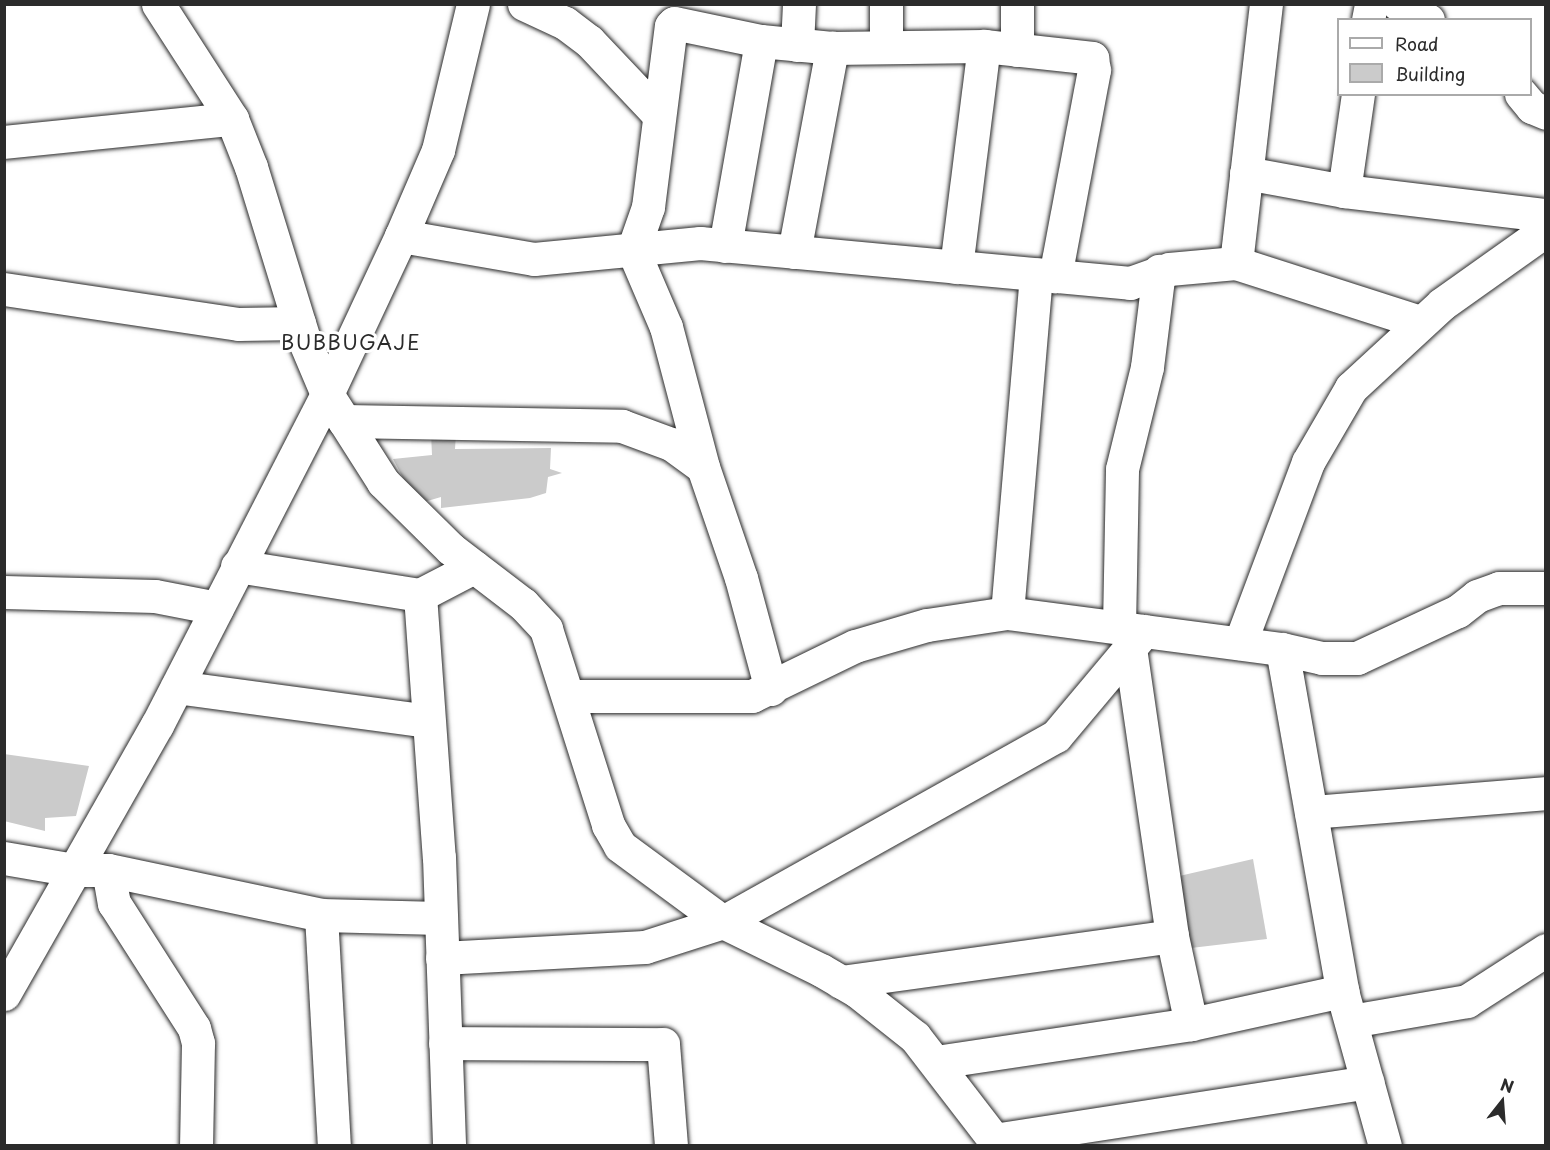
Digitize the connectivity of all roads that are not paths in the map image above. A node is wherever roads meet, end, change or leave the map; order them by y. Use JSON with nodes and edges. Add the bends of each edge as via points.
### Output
{"nodes":[{"id":1,"x":158,"y":4,"type":"edge"},
{"id":2,"x":473,"y":4,"type":"edge"},
{"id":3,"x":799,"y":4,"type":"edge"},
{"id":4,"x":886,"y":4,"type":"edge"},
{"id":5,"x":1017,"y":4,"type":"edge"},
{"id":6,"x":1266,"y":4,"type":"edge"},
{"id":7,"x":1398,"y":4,"type":"edge"},
{"id":8,"x":531,"y":6,"type":"edge"},
{"id":9,"x":1424,"y":18,"type":"edge"},
{"id":10,"x":761,"y":41,"type":"junction"},
{"id":11,"x":797,"y":45,"type":"junction"},
{"id":12,"x":984,"y":46,"type":"junction"},
{"id":13,"x":886,"y":47,"type":"junction"},
{"id":14,"x":832,"y":48,"type":"junction"},
{"id":15,"x":1017,"y":50,"type":"junction"},
{"id":16,"x":1358,"y":96,"type":"edge"},
{"id":17,"x":1523,"y":96,"type":"edge"},
{"id":18,"x":1545,"y":113,"type":"edge"},
{"id":19,"x":658,"y":115,"type":"junction"},
{"id":20,"x":232,"y":119,"type":"junction"},
{"id":21,"x":4,"y":142,"type":"edge"},
{"id":22,"x":1246,"y":173,"type":"junction"},
{"id":23,"x":1344,"y":191,"type":"junction"},
{"id":24,"x":1545,"y":215,"type":"edge"},
{"id":25,"x":1545,"y":230,"type":"edge"},
{"id":26,"x":401,"y":236,"type":"junction"},
{"id":27,"x":725,"y":246,"type":"junction"},
{"id":28,"x":633,"y":250,"type":"junction"},
{"id":29,"x":794,"y":252,"type":"junction"},
{"id":30,"x":1236,"y":262,"type":"junction"},
{"id":31,"x":956,"y":267,"type":"junction"},
{"id":32,"x":1159,"y":271,"type":"junction"},
{"id":33,"x":1045,"y":275,"type":"junction"},
{"id":34,"x":4,"y":289,"type":"edge"},
{"id":35,"x":1420,"y":322,"type":"junction"},
{"id":36,"x":299,"y":323,"type":"junction"},
{"id":37,"x":327,"y":394,"type":"junction"},
{"id":38,"x":344,"y":421,"type":"junction"},
{"id":39,"x":703,"y":467,"type":"junction"},
{"id":40,"x":237,"y":566,"type":"junction"},
{"id":41,"x":474,"y":567,"type":"junction"},
{"id":42,"x":1545,"y":588,"type":"edge"},
{"id":43,"x":4,"y":592,"type":"edge"},
{"id":44,"x":420,"y":595,"type":"junction"},
{"id":45,"x":217,"y":608,"type":"junction"},
{"id":46,"x":1007,"y":613,"type":"junction"},
{"id":47,"x":1131,"y":635,"type":"junction"},
{"id":48,"x":1240,"y":643,"type":"junction"},
{"id":49,"x":1282,"y":649,"type":"junction"},
{"id":50,"x":177,"y":687,"type":"junction"},
{"id":51,"x":771,"y":689,"type":"junction"},
{"id":52,"x":569,"y":696,"type":"junction"},
{"id":53,"x":428,"y":721,"type":"junction"},
{"id":54,"x":1545,"y":794,"type":"edge"},
{"id":55,"x":1311,"y":812,"type":"junction"},
{"id":56,"x":4,"y":858,"type":"edge"},
{"id":57,"x":74,"y":870,"type":"junction"},
{"id":58,"x":108,"y":870,"type":"junction"},
{"id":59,"x":321,"y":915,"type":"junction"},
{"id":60,"x":440,"y":918,"type":"junction"},
{"id":61,"x":723,"y":922,"type":"junction"},
{"id":62,"x":1172,"y":936,"type":"junction"},
{"id":63,"x":1543,"y":957,"type":"edge"},
{"id":64,"x":442,"y":958,"type":"junction"},
{"id":65,"x":841,"y":982,"type":"junction"},
{"id":66,"x":4,"y":993,"type":"edge"},
{"id":67,"x":1346,"y":1006,"type":"junction"},
{"id":68,"x":1191,"y":1023,"type":"junction"},
{"id":69,"x":445,"y":1043,"type":"junction"},
{"id":70,"x":937,"y":1062,"type":"junction"},
{"id":71,"x":1368,"y":1082,"type":"junction"},
{"id":72,"x":996,"y":1143,"type":"edge"},
{"id":73,"x":196,"y":1146,"type":"edge"},
{"id":74,"x":334,"y":1146,"type":"edge"},
{"id":75,"x":449,"y":1146,"type":"edge"},
{"id":76,"x":671,"y":1146,"type":"edge"},
{"id":77,"x":1385,"y":1146,"type":"edge"}],
"edges":[{"from":1,"to":20,"type":"street"},
{"from":2,"to":26,"type":"street","via":[[438,150]]},
{"from":3,"to":11,"type":"street"},
{"from":4,"to":13,"type":"street"},
{"from":5,"to":15,"type":"street"},
{"from":6,"to":22,"type":"street"},
{"from":7,"to":9,"type":"street"},
{"from":8,"to":19,"type":"street","via":[[590,41]]},
{"from":10,"to":11,"type":"street"},
{"from":10,"to":19,"type":"street","via":[[674,23],[669,32]]},
{"from":10,"to":27,"type":"street"},
{"from":11,"to":14,"type":"street"},
{"from":12,"to":13,"type":"street"},
{"from":12,"to":15,"type":"street"},
{"from":12,"to":31,"type":"street"},
{"from":13,"to":14,"type":"street"},
{"from":14,"to":29,"type":"street"},
{"from":15,"to":33,"type":"street","via":[[1092,58],[1094,62]]},
{"from":16,"to":23,"type":"street"},
{"from":17,"to":18,"type":"street","via":[[1532,107]]},
{"from":19,"to":28,"type":"street","via":[[648,207]]},
{"from":20,"to":21,"type":"street"},
{"from":20,"to":36,"type":"street","via":[[252,167]]},
{"from":22,"to":23,"type":"street"},
{"from":22,"to":30,"type":"street"},
{"from":23,"to":24,"type":"street"},
{"from":25,"to":35,"type":"street"},
{"from":26,"to":28,"type":"street","via":[[534,259]]},
{"from":26,"to":37,"type":"street"},
{"from":27,"to":28,"type":"street","via":[[700,243]]},
{"from":27,"to":29,"type":"street"},
{"from":28,"to":39,"type":"street","via":[[666,327]]},
{"from":29,"to":31,"type":"street"},
{"from":30,"to":32,"type":"street"},
{"from":30,"to":35,"type":"street"},
{"from":31,"to":33,"type":"street"},
{"from":32,"to":33,"type":"street","via":[[1130,283]]},
{"from":32,"to":47,"type":"street","via":[[1147,367],[1122,469]]},
{"from":33,"to":46,"type":"street"},
{"from":34,"to":36,"type":"street","via":[[238,324]]},
{"from":35,"to":48,"type":"street","via":[[1352,388],[1308,462]]},
{"from":36,"to":37,"type":"street"},
{"from":37,"to":38,"type":"street"},
{"from":37,"to":40,"type":"street"},
{"from":38,"to":39,"type":"street","via":[[622,426],[671,444]]},
{"from":38,"to":41,"type":"street","via":[[383,482]]},
{"from":39,"to":51,"type":"street","via":[[741,578]]},
{"from":40,"to":44,"type":"street"},
{"from":40,"to":45,"type":"street"},
{"from":41,"to":44,"type":"street"},
{"from":41,"to":52,"type":"street","via":[[546,629]]},
{"from":42,"to":49,"type":"street","via":[[1499,588],[1477,596],[1458,611],[1357,658],[1322,658]]},
{"from":43,"to":45,"type":"street","via":[[155,596]]},
{"from":44,"to":53,"type":"street"},
{"from":45,"to":50,"type":"street"},
{"from":46,"to":47,"type":"street"},
{"from":46,"to":51,"type":"street","via":[[927,626],[855,645]]},
{"from":47,"to":48,"type":"street"},
{"from":47,"to":61,"type":"street","via":[[1056,736]]},
{"from":47,"to":62,"type":"street"},
{"from":48,"to":49,"type":"street"},
{"from":49,"to":55,"type":"street"},
{"from":50,"to":53,"type":"street"},
{"from":50,"to":57,"type":"street"},
{"from":51,"to":52,"type":"street","via":[[752,696]]},
{"from":52,"to":61,"type":"street","via":[[608,825],[620,846]]},
{"from":53,"to":60,"type":"street"},
{"from":54,"to":55,"type":"street"},
{"from":55,"to":67,"type":"street"},
{"from":56,"to":57,"type":"street"},
{"from":57,"to":58,"type":"street"},
{"from":57,"to":66,"type":"street"},
{"from":58,"to":59,"type":"street"},
{"from":58,"to":73,"type":"street","via":[[114,903],[194,1028],[198,1042]]},
{"from":59,"to":60,"type":"street"},
{"from":59,"to":74,"type":"street"},
{"from":60,"to":64,"type":"street"},
{"from":61,"to":64,"type":"street","via":[[645,947]]},
{"from":61,"to":65,"type":"street"},
{"from":62,"to":65,"type":"street"},
{"from":62,"to":68,"type":"street"},
{"from":63,"to":67,"type":"street","via":[[1467,1000]]},
{"from":64,"to":69,"type":"street"},
{"from":65,"to":70,"type":"street","via":[[915,1037]]},
{"from":67,"to":68,"type":"street"},
{"from":67,"to":71,"type":"street"},
{"from":68,"to":70,"type":"street"},
{"from":69,"to":75,"type":"street"},
{"from":69,"to":76,"type":"street","via":[[663,1044]]},
{"from":70,"to":72,"type":"street"},
{"from":71,"to":72,"type":"street"},
{"from":71,"to":77,"type":"street"}]}
